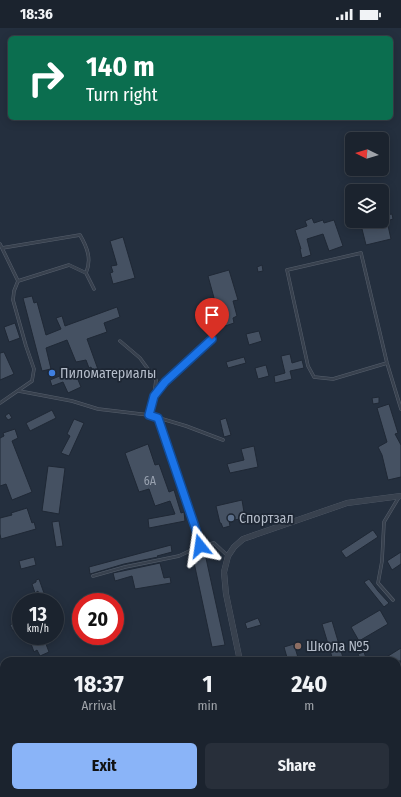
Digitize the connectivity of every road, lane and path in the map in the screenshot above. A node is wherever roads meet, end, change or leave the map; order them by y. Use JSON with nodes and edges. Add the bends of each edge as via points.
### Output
{"nodes":[{"id":1,"x":0,"y":244,"type":"edge"},
{"id":2,"x":2,"y":248,"type":"junction"},
{"id":3,"x":86,"y":273,"type":"junction"},
{"id":4,"x":18,"y":281,"type":"junction"},
{"id":5,"x":94,"y":289,"type":"dead end"},
{"id":6,"x":212,"y":339,"type":"dead end"},
{"id":7,"x":120,"y":341,"type":"dead end"},
{"id":8,"x":387,"y":363,"type":"junction"},
{"id":9,"x":19,"y":391,"type":"junction"},
{"id":10,"x":154,"y":396,"type":"junction"},
{"id":11,"x":0,"y":403,"type":"edge"},
{"id":12,"x":401,"y":409,"type":"edge"},
{"id":13,"x":149,"y":415,"type":"junction"},
{"id":14,"x":158,"y":418,"type":"junction"},
{"id":15,"x":223,"y":440,"type":"dead end"},
{"id":16,"x":400,"y":496,"type":"edge"},
{"id":17,"x":200,"y":546,"type":"junction"},
{"id":18,"x":228,"y":556,"type":"junction"},
{"id":19,"x":93,"y":576,"type":"dead end"},
{"id":20,"x":394,"y":600,"type":"dead end"},
{"id":21,"x":239,"y":657,"type":"edge"}],
"edges":[{"from":1,"to":2,"type":"lane"},
{"from":2,"to":3,"type":"lane","via":[[80,234],[87,246],[89,266]]},
{"from":2,"to":4,"type":"lane"},
{"from":3,"to":4,"type":"lane","via":[[69,265]]},
{"from":3,"to":5,"type":"lane"},
{"from":4,"to":9,"type":"lane","via":[[13,300],[34,369],[32,381]]},
{"from":6,"to":10,"type":"lane","via":[[165,382]]},
{"from":7,"to":10,"type":"lane","via":[[140,358],[156,380]]},
{"from":8,"to":8,"type":"lane","via":[[333,378],[314,377],[308,366],[287,270],[361,253]]},
{"from":8,"to":12,"type":"lane"},
{"from":9,"to":11,"type":"lane"},
{"from":9,"to":13,"type":"lane","via":[[72,401],[98,409]]},
{"from":10,"to":13,"type":"lane"},
{"from":13,"to":14,"type":"lane"},
{"from":14,"to":15,"type":"lane"},
{"from":14,"to":17,"type":"lane"},
{"from":16,"to":18,"type":"street","via":[[347,503],[243,539]]},
{"from":16,"to":20,"type":"lane","via":[[384,522],[378,583]]},
{"from":17,"to":18,"type":"lane","via":[[214,543]]},
{"from":17,"to":19,"type":"lane","via":[[179,556]]},
{"from":18,"to":21,"type":"street","via":[[224,572],[226,594]]}]}
